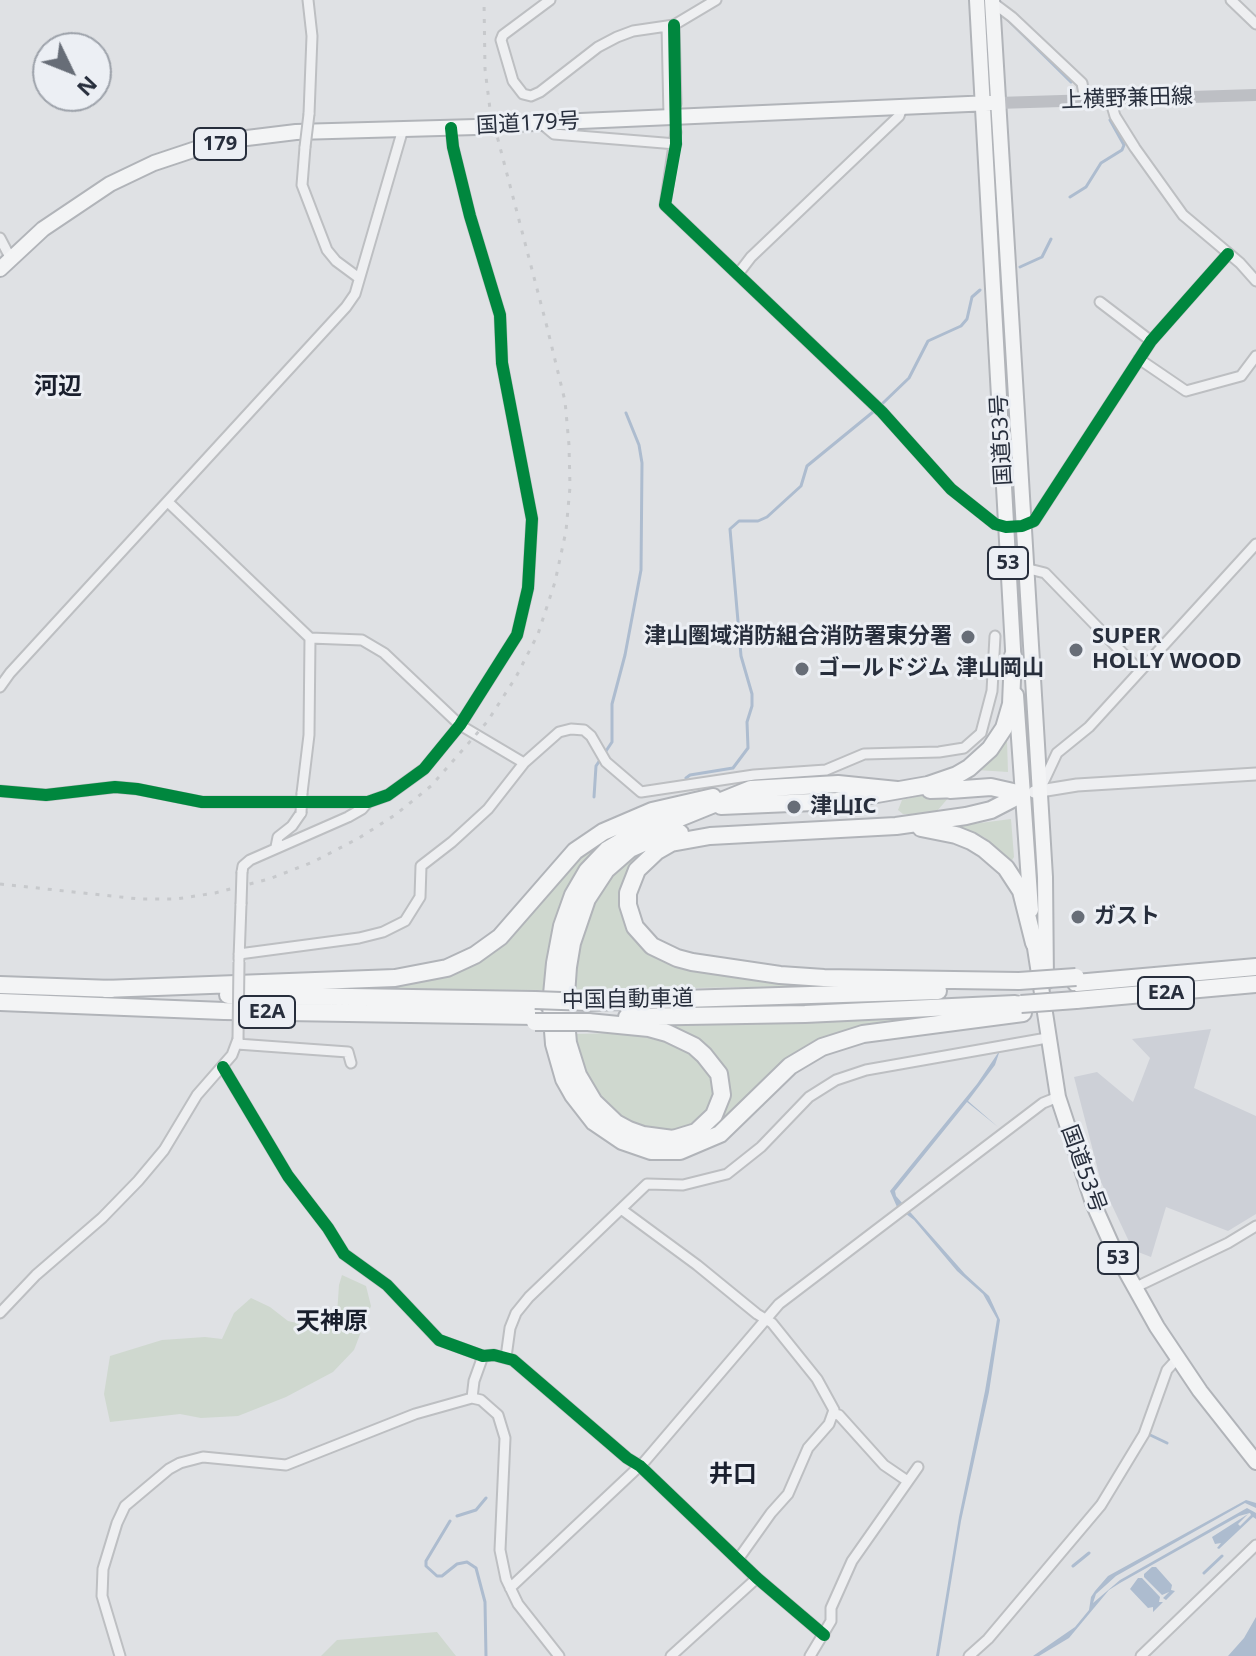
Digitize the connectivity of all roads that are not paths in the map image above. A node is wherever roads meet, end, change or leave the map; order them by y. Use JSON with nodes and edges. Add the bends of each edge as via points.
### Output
{"nodes":[{"id":1,"x":308,"y":0,"type":"edge"},
{"id":2,"x":550,"y":0,"type":"edge"},
{"id":3,"x":716,"y":0,"type":"edge"},
{"id":4,"x":1231,"y":0,"type":"edge"},
{"id":5,"x":992,"y":1,"type":"edge"},
{"id":6,"x":1256,"y":24,"type":"edge"},
{"id":7,"x":670,"y":25,"type":"junction"},
{"id":8,"x":1256,"y":95,"type":"edge"},
{"id":9,"x":1110,"y":99,"type":"junction"},
{"id":10,"x":1085,"y":100,"type":"junction"},
{"id":11,"x":990,"y":103,"type":"junction"},
{"id":12,"x":903,"y":105,"type":"junction"},
{"id":13,"x":673,"y":111,"type":"junction"},
{"id":14,"x":542,"y":124,"type":"junction"},
{"id":15,"x":451,"y":128,"type":"junction"},
{"id":16,"x":403,"y":129,"type":"junction"},
{"id":17,"x":676,"y":132,"type":"dead end"},
{"id":18,"x":676,"y":144,"type":"junction"},
{"id":19,"x":0,"y":238,"type":"edge"},
{"id":20,"x":1228,"y":254,"type":"junction"},
{"id":21,"x":5,"y":264,"type":"edge"},
{"id":22,"x":738,"y":274,"type":"junction"},
{"id":23,"x":359,"y":278,"type":"junction"},
{"id":24,"x":1256,"y":281,"type":"edge"},
{"id":25,"x":1100,"y":302,"type":"dead end"},
{"id":26,"x":1151,"y":341,"type":"junction"},
{"id":27,"x":1256,"y":356,"type":"edge"},
{"id":28,"x":1139,"y":359,"type":"junction"},
{"id":29,"x":168,"y":502,"type":"junction"},
{"id":30,"x":1014,"y":527,"type":"junction"},
{"id":31,"x":1256,"y":544,"type":"edge"},
{"id":32,"x":1025,"y":568,"type":"junction"},
{"id":33,"x":995,"y":636,"type":"dead end"},
{"id":34,"x":310,"y":638,"type":"junction"},
{"id":35,"x":1013,"y":656,"type":"junction"},
{"id":36,"x":1140,"y":671,"type":"junction"},
{"id":37,"x":0,"y":687,"type":"edge"},
{"id":38,"x":460,"y":725,"type":"junction"},
{"id":39,"x":524,"y":763,"type":"junction"},
{"id":40,"x":1256,"y":774,"type":"edge"},
{"id":41,"x":751,"y":789,"type":"junction"},
{"id":42,"x":961,"y":789,"type":"junction"},
{"id":43,"x":897,"y":790,"type":"junction"},
{"id":44,"x":0,"y":791,"type":"edge"},
{"id":45,"x":1030,"y":793,"type":"junction"},
{"id":46,"x":368,"y":802,"type":"junction"},
{"id":47,"x":713,"y":806,"type":"junction"},
{"id":48,"x":841,"y":813,"type":"junction"},
{"id":49,"x":942,"y":819,"type":"junction"},
{"id":50,"x":673,"y":820,"type":"junction"},
{"id":51,"x":753,"y":820,"type":"junction"},
{"id":52,"x":896,"y":826,"type":"junction"},
{"id":53,"x":710,"y":836,"type":"junction"},
{"id":54,"x":276,"y":847,"type":"junction"},
{"id":55,"x":1034,"y":943,"type":"junction"},
{"id":56,"x":239,"y":958,"type":"junction"},
{"id":57,"x":1256,"y":967,"type":"edge"},
{"id":58,"x":1206,"y":981,"type":"junction"},
{"id":59,"x":1256,"y":984,"type":"edge"},
{"id":60,"x":0,"y":985,"type":"edge"},
{"id":61,"x":104,"y":989,"type":"junction"},
{"id":62,"x":1021,"y":996,"type":"junction"},
{"id":63,"x":0,"y":1002,"type":"edge"},
{"id":64,"x":535,"y":1013,"type":"junction"},
{"id":65,"x":588,"y":1014,"type":"junction"},
{"id":66,"x":1046,"y":1030,"type":"junction"},
{"id":67,"x":238,"y":1042,"type":"junction"},
{"id":68,"x":351,"y":1063,"type":"dead end"},
{"id":69,"x":223,"y":1067,"type":"junction"},
{"id":70,"x":1058,"y":1097,"type":"junction"},
{"id":71,"x":621,"y":1209,"type":"junction"},
{"id":72,"x":1256,"y":1226,"type":"edge"},
{"id":73,"x":1134,"y":1288,"type":"junction"},
{"id":74,"x":0,"y":1313,"type":"edge"},
{"id":75,"x":765,"y":1319,"type":"junction"},
{"id":76,"x":483,"y":1356,"type":"junction"},
{"id":77,"x":506,"y":1357,"type":"junction"},
{"id":78,"x":1177,"y":1359,"type":"junction"},
{"id":79,"x":472,"y":1398,"type":"junction"},
{"id":80,"x":834,"y":1414,"type":"junction"},
{"id":81,"x":1256,"y":1462,"type":"edge"},
{"id":82,"x":640,"y":1466,"type":"junction"},
{"id":83,"x":918,"y":1467,"type":"dead end"},
{"id":84,"x":906,"y":1480,"type":"junction"},
{"id":85,"x":1256,"y":1545,"type":"edge"},
{"id":86,"x":739,"y":1558,"type":"junction"},
{"id":87,"x":757,"y":1578,"type":"junction"},
{"id":88,"x":510,"y":1588,"type":"junction"},
{"id":89,"x":824,"y":1635,"type":"junction"},
{"id":90,"x":814,"y":1655,"type":"edge"},
{"id":91,"x":120,"y":1656,"type":"edge"},
{"id":92,"x":559,"y":1656,"type":"edge"},
{"id":93,"x":671,"y":1656,"type":"edge"},
{"id":94,"x":969,"y":1656,"type":"edge"},
{"id":95,"x":1141,"y":1656,"type":"edge"}],
"edges":[{"from":1,"to":23,"type":"street","bridge":true,"via":[[312,36],[302,185],[327,250]]},
{"from":2,"to":7,"type":"street","via":[[501,40],[513,81],[531,96],[617,37]]},
{"from":3,"to":7,"type":"street"},
{"from":4,"to":6,"type":"street"},
{"from":5,"to":10,"type":"street","via":[[1082,83]]},
{"from":5,"to":11,"type":"highway","name":"国道53号","number":"53"},
{"from":7,"to":13,"type":"street"},
{"from":8,"to":9,"type":"main road","name":"上横野兼田線"},
{"from":9,"to":10,"type":"main road","name":"上横野兼田線"},
{"from":9,"to":20,"type":"street","via":[[1135,148],[1183,215]]},
{"from":10,"to":11,"type":"main road","name":"上横野兼田線"},
{"from":11,"to":12,"type":"highway","name":"国道179号","number":"179"},
{"from":11,"to":30,"type":"highway","name":"国道53号","number":"53","via":[[994,278]]},
{"from":12,"to":13,"type":"highway","name":"国道179号","number":"179"},
{"from":12,"to":22,"type":"street","via":[[899,116]]},
{"from":13,"to":14,"type":"highway","name":"国道179号","number":"179"},
{"from":14,"to":15,"type":"highway","name":"国道179号","number":"179","bridge":true},
{"from":14,"to":18,"type":"street","via":[[554,134]]},
{"from":15,"to":16,"type":"highway","name":"国道179号","number":"179"},
{"from":15,"to":38,"type":"street","via":[[500,315],[502,363],[532,519],[528,588],[517,635]]},
{"from":16,"to":21,"type":"highway","name":"国道179号","number":"179","via":[[247,138],[154,163],[70,209]]},
{"from":16,"to":23,"type":"street"},
{"from":17,"to":18,"type":"street"},
{"from":18,"to":22,"type":"street","via":[[665,205]]},
{"from":19,"to":21,"type":"street"},
{"from":20,"to":24,"type":"street"},
{"from":20,"to":26,"type":"street"},
{"from":22,"to":30,"type":"street","via":[[882,412],[951,489],[995,524]]},
{"from":23,"to":29,"type":"street","via":[[346,307]]},
{"from":25,"to":26,"type":"street"},
{"from":26,"to":28,"type":"street"},
{"from":27,"to":28,"type":"street","via":[[1241,376],[1186,391]]},
{"from":28,"to":30,"type":"street","via":[[1034,521]]},
{"from":29,"to":34,"type":"street"},
{"from":29,"to":37,"type":"street"},
{"from":30,"to":32,"type":"highway","name":"国道53号","number":"53"},
{"from":30,"to":35,"type":"highway","name":"国道53号","number":"53"},
{"from":31,"to":36,"type":"street"},
{"from":32,"to":36,"type":"street","via":[[1045,573]]},
{"from":32,"to":45,"type":"highway","name":"国道53号","number":"53"},
{"from":33,"to":39,"type":"street","via":[[989,705],[981,733],[964,748],[864,754],[826,770],[641,792],[606,762],[584,730],[559,732]]},
{"from":34,"to":38,"type":"street","via":[[362,640],[384,653]]},
{"from":34,"to":54,"type":"street","bridge":true,"via":[[301,813],[278,837]]},
{"from":35,"to":43,"type":"highway","via":[[1008,718],[990,749],[957,775]]},
{"from":35,"to":45,"type":"highway","name":"国道53号","number":"53"},
{"from":36,"to":45,"type":"street","via":[[1057,753]]},
{"from":38,"to":39,"type":"street"},
{"from":38,"to":46,"type":"street","via":[[424,769],[388,795]]},
{"from":39,"to":56,"type":"street","via":[[488,809],[421,866],[420,897],[405,921],[359,938]]},
{"from":40,"to":45,"type":"street","via":[[1077,785]]},
{"from":41,"to":43,"type":"highway","via":[[838,784]]},
{"from":41,"to":47,"type":"highway"},
{"from":41,"to":50,"type":"highway"},
{"from":42,"to":43,"type":"highway"},
{"from":42,"to":45,"type":"highway"},
{"from":42,"to":48,"type":"highway","via":[[890,797]]},
{"from":43,"to":47,"type":"highway","via":[[751,798]]},
{"from":43,"to":48,"type":"highway"},
{"from":44,"to":46,"type":"street","via":[[46,795],[115,787],[215,803]]},
{"from":45,"to":49,"type":"highway","via":[[991,810]]},
{"from":45,"to":55,"type":"highway","name":"国道53号","number":"53"},
{"from":45,"to":66,"type":"highway","name":"国道53号","number":"53","via":[[1047,942]]},
{"from":46,"to":54,"type":"street","via":[[348,817]]},
{"from":47,"to":50,"type":"highway"},
{"from":47,"to":51,"type":"highway"},
{"from":48,"to":49,"type":"highway"},
{"from":48,"to":51,"type":"highway"},
{"from":48,"to":52,"type":"highway"},
{"from":49,"to":52,"type":"highway"},
{"from":50,"to":51,"type":"highway"},
{"from":50,"to":53,"type":"highway"},
{"from":50,"to":61,"type":"highway","via":[[637,816],[588,841],[500,937],[447,968],[395,978]]},
{"from":50,"to":62,"type":"highway","via":[[631,834],[597,859],[573,895],[556,953],[551,1005],[559,1064],[583,1109],[622,1141],[666,1152],[707,1142],[731,1126],[790,1066],[814,1051]]},
{"from":50,"to":65,"type":"highway","via":[[606,870],[587,899],[568,967],[568,1043],[594,1102],[629,1130],[673,1139],[696,1132],[714,1115],[722,1095],[719,1074],[694,1046],[667,1033]]},
{"from":51,"to":53,"type":"highway"},
{"from":52,"to":53,"type":"highway"},
{"from":52,"to":55,"type":"highway","via":[[956,835],[995,857],[1021,891]]},
{"from":53,"to":62,"type":"highway","via":[[657,851],[632,882],[629,916],[642,937],[663,953],[780,975]]},
{"from":54,"to":56,"type":"street","bridge":true,"via":[[243,866]]},
{"from":55,"to":66,"type":"highway","name":"国道53号","number":"53"},
{"from":56,"to":67,"type":"street","bridge":true},
{"from":57,"to":58,"type":"highway","name":"中国自動車道","number":"E2A"},
{"from":58,"to":59,"type":"highway","name":"中国自動車道","number":"E2A"},
{"from":58,"to":62,"type":"highway","name":"中国自動車道","number":"E2A","via":[[1076,980]]},
{"from":58,"to":62,"type":"highway","name":"中国自動車道","number":"E2A","bridge":true,"via":[[1076,1003]]},
{"from":60,"to":61,"type":"highway","name":"中国自動車道","number":"E2A"},
{"from":61,"to":64,"type":"highway","name":"中国自動車道","number":"E2A"},
{"from":62,"to":65,"type":"highway","name":"中国自動車道","number":"E2A","via":[[805,1014]]},
{"from":63,"to":64,"type":"highway","name":"中国自動車道","number":"E2A","via":[[363,1014]]},
{"from":64,"to":65,"type":"highway","name":"中国自動車道","number":"E2A","bridge":true},
{"from":66,"to":70,"type":"highway","name":"国道53号","number":"53"},
{"from":66,"to":71,"type":"street","via":[[836,1080],[809,1097],[727,1174],[683,1185],[647,1184]]},
{"from":67,"to":68,"type":"street","via":[[348,1052]]},
{"from":67,"to":69,"type":"street"},
{"from":69,"to":74,"type":"street","via":[[197,1095],[169,1143],[138,1181]]},
{"from":69,"to":76,"type":"street","via":[[288,1176],[344,1254],[387,1285],[439,1340]]},
{"from":70,"to":73,"type":"highway","name":"国道53号","number":"53","via":[[1093,1203]]},
{"from":70,"to":75,"type":"street","via":[[914,1199]]},
{"from":71,"to":75,"type":"street"},
{"from":71,"to":77,"type":"street","via":[[516,1313]]},
{"from":72,"to":73,"type":"street"},
{"from":73,"to":78,"type":"highway","name":"国道53号","number":"53"},
{"from":75,"to":80,"type":"street","via":[[817,1379]]},
{"from":75,"to":82,"type":"street"},
{"from":76,"to":77,"type":"street"},
{"from":76,"to":79,"type":"street"},
{"from":77,"to":82,"type":"street"},
{"from":78,"to":81,"type":"highway","name":"国道53号","number":"53"},
{"from":78,"to":94,"type":"street","via":[[1167,1370],[1144,1434],[1101,1505]]},
{"from":79,"to":88,"type":"street","via":[[490,1406],[503,1426],[500,1550]]},
{"from":79,"to":91,"type":"street","via":[[415,1414],[286,1465],[203,1457],[169,1469],[125,1506],[103,1569],[102,1596]]},
{"from":80,"to":84,"type":"street"},
{"from":80,"to":86,"type":"street","via":[[808,1448],[788,1494]]},
{"from":82,"to":86,"type":"street"},
{"from":82,"to":88,"type":"street"},
{"from":83,"to":84,"type":"street"},
{"from":84,"to":89,"type":"street","via":[[852,1561]]},
{"from":85,"to":95,"type":"street"},
{"from":86,"to":87,"type":"street"},
{"from":87,"to":89,"type":"street"},
{"from":87,"to":93,"type":"street"},
{"from":88,"to":92,"type":"street"},
{"from":89,"to":90,"type":"street"}]}
